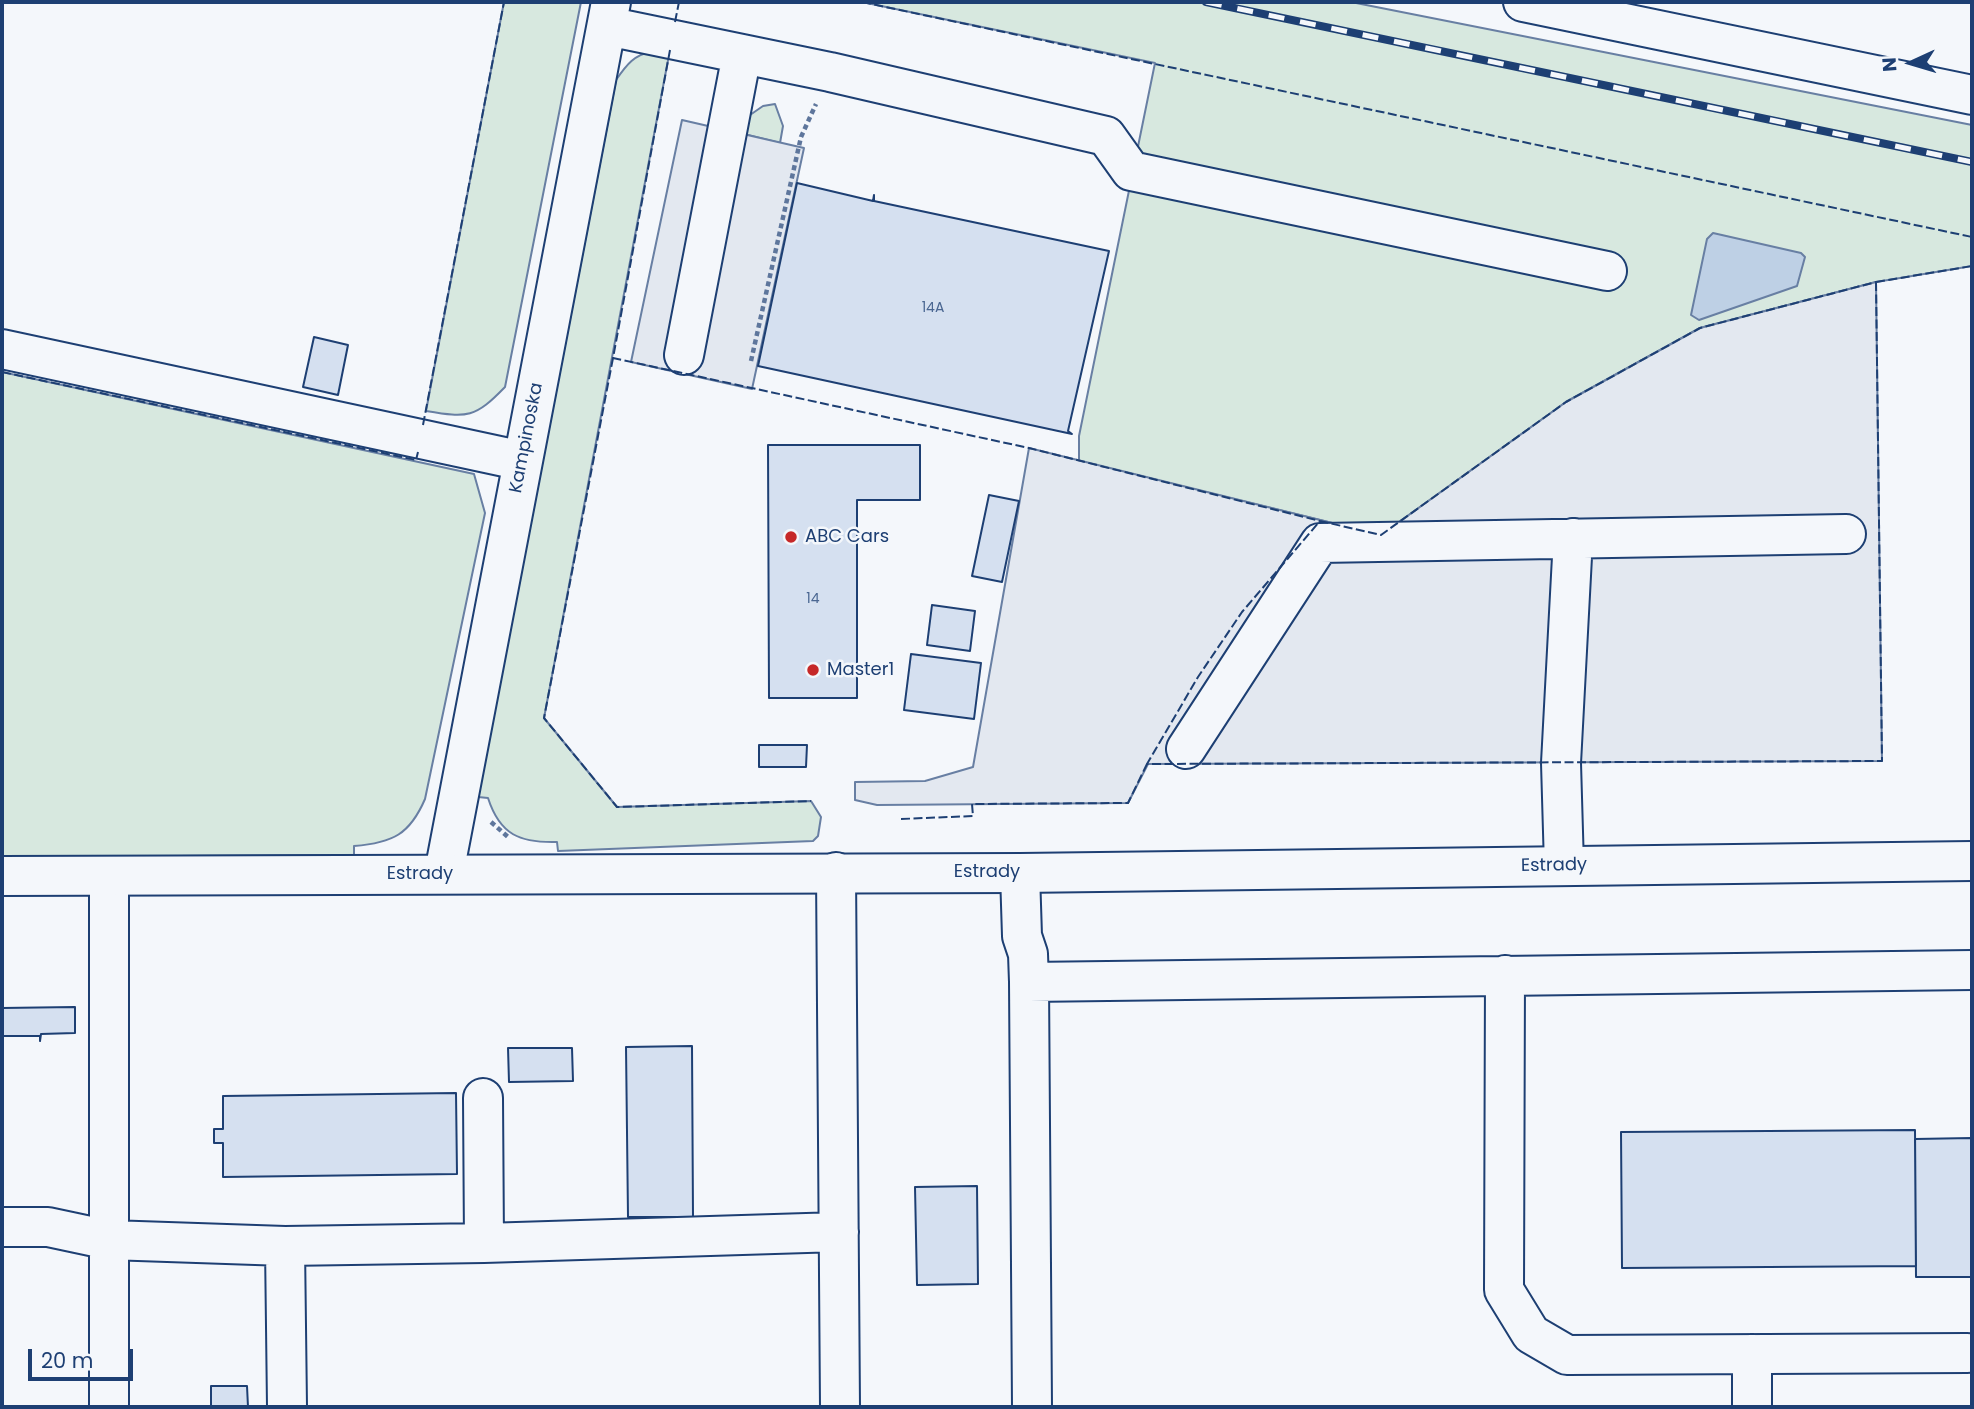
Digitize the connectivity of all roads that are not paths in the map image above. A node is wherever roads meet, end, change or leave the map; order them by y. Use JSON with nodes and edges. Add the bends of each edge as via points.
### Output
{"nodes":[{"id":1,"x":1522,"y":2,"type":"edge"},
{"id":2,"x":609,"y":14,"type":"edge"},
{"id":3,"x":742,"y":54,"type":"junction"},
{"id":4,"x":1972,"y":95,"type":"edge"},
{"id":5,"x":1607,"y":271,"type":"dead end"},
{"id":6,"x":2,"y":349,"type":"edge"},
{"id":7,"x":684,"y":355,"type":"dead end"},
{"id":8,"x":523,"y":461,"type":"junction"},
{"id":9,"x":1846,"y":534,"type":"dead end"},
{"id":10,"x":1573,"y":538,"type":"junction"},
{"id":11,"x":1186,"y":749,"type":"dead end"},
{"id":12,"x":1972,"y":861,"type":"edge"},
{"id":13,"x":1564,"y":866,"type":"junction"},
{"id":14,"x":836,"y":872,"type":"junction"},
{"id":15,"x":444,"y":873,"type":"junction"},
{"id":16,"x":1020,"y":873,"type":"junction"},
{"id":17,"x":2,"y":876,"type":"edge"},
{"id":18,"x":109,"y":876,"type":"junction"},
{"id":19,"x":1972,"y":970,"type":"edge"},
{"id":20,"x":1505,"y":975,"type":"junction"},
{"id":21,"x":1029,"y":982,"type":"junction"},
{"id":22,"x":482,"y":1098,"type":"dead end"},
{"id":23,"x":2,"y":1227,"type":"edge"},
{"id":24,"x":839,"y":1232,"type":"junction"},
{"id":25,"x":109,"y":1240,"type":"junction"},
{"id":26,"x":484,"y":1243,"type":"junction"},
{"id":27,"x":285,"y":1246,"type":"junction"},
{"id":28,"x":1967,"y":1353,"type":"dead end"},
{"id":29,"x":1752,"y":1354,"type":"junction"},
{"id":30,"x":109,"y":1407,"type":"edge"},
{"id":31,"x":287,"y":1407,"type":"edge"},
{"id":32,"x":840,"y":1407,"type":"edge"},
{"id":33,"x":1032,"y":1407,"type":"edge"},
{"id":34,"x":1752,"y":1407,"type":"edge"}],
"edges":[{"from":1,"to":4,"type":"main road"},
{"from":2,"to":3,"type":"main road"},
{"from":2,"to":8,"type":"main road","name":"Kampinoska"},
{"from":3,"to":5,"type":"main road","via":[[1106,136],[1131,171]]},
{"from":3,"to":7,"type":"main road"},
{"from":6,"to":8,"type":"main road"},
{"from":8,"to":15,"type":"main road","name":"Kampinoska"},
{"from":9,"to":10,"type":"main road"},
{"from":10,"to":11,"type":"main road","via":[[1320,543]]},
{"from":10,"to":13,"type":"main road","via":[[1561,763]]},
{"from":12,"to":13,"type":"main road","name":"Estrady"},
{"from":13,"to":16,"type":"main road","name":"Estrady"},
{"from":14,"to":15,"type":"main road","name":"Estrady"},
{"from":14,"to":16,"type":"main road","name":"Estrady"},
{"from":14,"to":24,"type":"main road"},
{"from":15,"to":18,"type":"main road","name":"Estrady"},
{"from":16,"to":21,"type":"main road"},
{"from":17,"to":18,"type":"main road","name":"Estrady"},
{"from":18,"to":25,"type":"main road"},
{"from":19,"to":20,"type":"main road"},
{"from":20,"to":21,"type":"main road"},
{"from":20,"to":29,"type":"main road","via":[[1504,1290],[1531,1334],[1567,1355]]},
{"from":21,"to":33,"type":"main road"},
{"from":22,"to":26,"type":"main road"},
{"from":23,"to":25,"type":"main road","via":[[48,1227]]},
{"from":24,"to":26,"type":"main road"},
{"from":24,"to":32,"type":"main road"},
{"from":25,"to":27,"type":"main road"},
{"from":25,"to":30,"type":"main road"},
{"from":26,"to":27,"type":"main road"},
{"from":27,"to":31,"type":"main road"},
{"from":28,"to":29,"type":"main road"},
{"from":29,"to":34,"type":"main road"}]}
